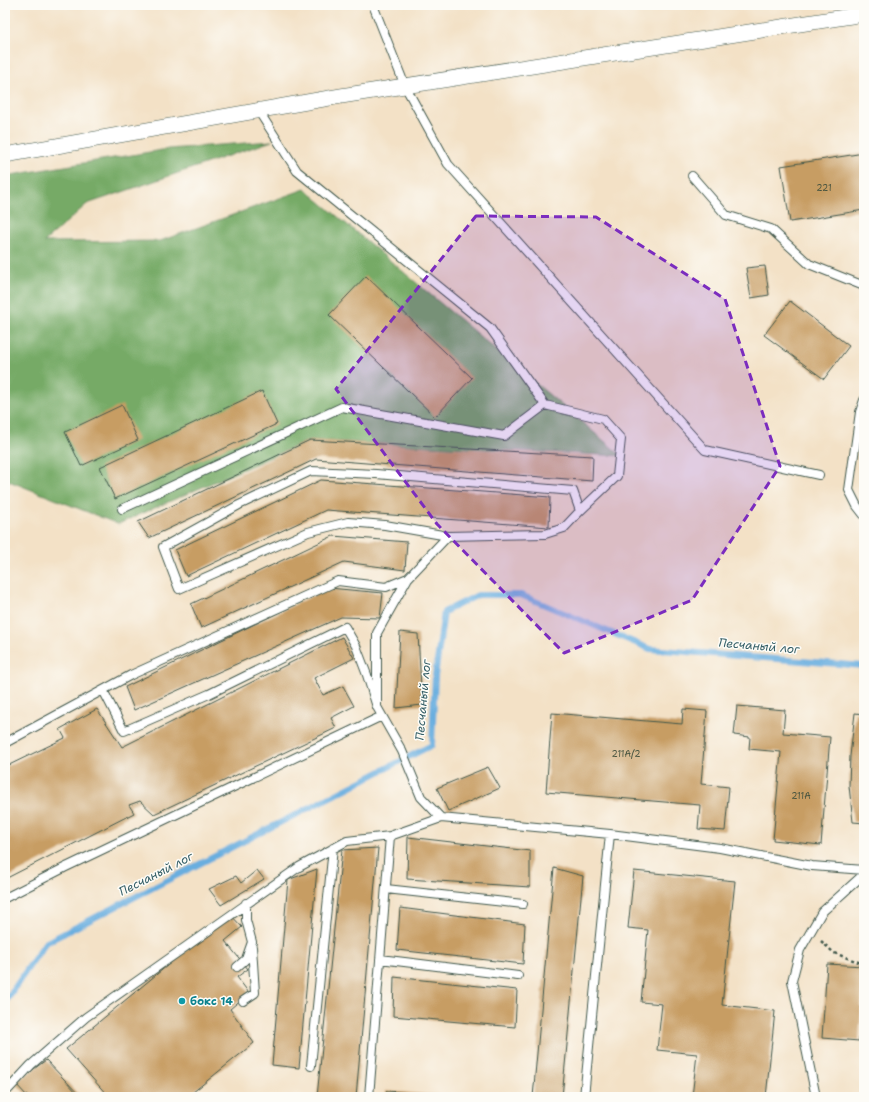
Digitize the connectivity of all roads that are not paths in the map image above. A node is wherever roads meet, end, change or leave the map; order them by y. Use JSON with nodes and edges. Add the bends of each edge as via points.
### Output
{"nodes":[{"id":1,"x":373,"y":5,"type":"edge"},
{"id":2,"x":864,"y":14,"type":"edge"},
{"id":3,"x":405,"y":86,"type":"junction"},
{"id":4,"x":258,"y":110,"type":"junction"},
{"id":5,"x":5,"y":155,"type":"edge"},
{"id":6,"x":692,"y":176,"type":"dead end"},
{"id":7,"x":864,"y":286,"type":"edge"},
{"id":8,"x":864,"y":400,"type":"edge"},
{"id":9,"x":545,"y":406,"type":"junction"},
{"id":10,"x":819,"y":474,"type":"dead end"},
{"id":11,"x":122,"y":509,"type":"dead end"},
{"id":12,"x":580,"y":511,"type":"junction"},
{"id":13,"x":864,"y":515,"type":"edge"},
{"id":14,"x":448,"y":536,"type":"junction"},
{"id":15,"x":408,"y":578,"type":"junction"},
{"id":16,"x":103,"y":690,"type":"junction"},
{"id":17,"x":377,"y":707,"type":"junction"},
{"id":18,"x":382,"y":716,"type":"junction"},
{"id":19,"x":5,"y":743,"type":"edge"},
{"id":20,"x":441,"y":818,"type":"junction"},
{"id":21,"x":610,"y":834,"type":"junction"},
{"id":22,"x":390,"y":836,"type":"junction"},
{"id":23,"x":334,"y":848,"type":"junction"},
{"id":24,"x":864,"y":870,"type":"edge"},
{"id":25,"x":864,"y":874,"type":"edge"},
{"id":26,"x":386,"y":889,"type":"junction"},
{"id":27,"x":5,"y":898,"type":"edge"},
{"id":28,"x":246,"y":903,"type":"junction"},
{"id":29,"x":523,"y":904,"type":"dead end"},
{"id":30,"x":252,"y":942,"type":"junction"},
{"id":31,"x":380,"y":959,"type":"junction"},
{"id":32,"x":237,"y":967,"type":"dead end"},
{"id":33,"x":518,"y":976,"type":"dead end"},
{"id":34,"x":243,"y":1001,"type":"dead end"},
{"id":35,"x":311,"y":1066,"type":"dead end"},
{"id":36,"x":5,"y":1093,"type":"edge"},
{"id":37,"x":369,"y":1097,"type":"edge"},
{"id":38,"x":584,"y":1097,"type":"edge"},
{"id":39,"x":816,"y":1097,"type":"edge"}],
"edges":[{"from":1,"to":3,"type":"lane"},
{"from":2,"to":3,"type":"street"},
{"from":3,"to":4,"type":"street"},
{"from":3,"to":10,"type":"lane","via":[[448,164],[705,450]]},
{"from":4,"to":5,"type":"street"},
{"from":4,"to":9,"type":"lane","via":[[297,171],[490,328]]},
{"from":6,"to":7,"type":"lane","via":[[726,215],[771,229],[809,264]]},
{"from":8,"to":13,"type":"lane","via":[[849,490]]},
{"from":9,"to":11,"type":"lane","via":[[504,436],[342,408]]},
{"from":9,"to":12,"type":"lane","via":[[603,419],[621,439],[617,476]]},
{"from":12,"to":14,"type":"lane","via":[[564,528],[546,534]]},
{"from":12,"to":14,"type":"lane","via":[[573,491],[311,471],[239,505],[163,547],[179,589],[308,532],[348,522]]},
{"from":14,"to":15,"type":"lane"},
{"from":15,"to":16,"type":"lane","via":[[386,587],[338,581]]},
{"from":15,"to":17,"type":"lane","via":[[378,633]]},
{"from":16,"to":17,"type":"lane","via":[[124,731],[209,694],[345,627],[356,646]]},
{"from":16,"to":19,"type":"lane"},
{"from":17,"to":18,"type":"lane"},
{"from":18,"to":20,"type":"lane","via":[[402,751],[421,797]]},
{"from":18,"to":27,"type":"lane"},
{"from":20,"to":21,"type":"lane"},
{"from":20,"to":22,"type":"lane"},
{"from":21,"to":24,"type":"lane","via":[[720,848],[812,866]]},
{"from":21,"to":38,"type":"lane"},
{"from":22,"to":23,"type":"lane","via":[[347,841]]},
{"from":22,"to":26,"type":"lane"},
{"from":23,"to":28,"type":"lane","via":[[299,866]]},
{"from":23,"to":35,"type":"lane"},
{"from":25,"to":39,"type":"lane","via":[[822,912],[800,950],[792,981]]},
{"from":26,"to":29,"type":"lane"},
{"from":26,"to":31,"type":"lane"},
{"from":28,"to":30,"type":"lane","via":[[246,920]]},
{"from":28,"to":36,"type":"lane","via":[[86,1017]]},
{"from":30,"to":32,"type":"lane","via":[[246,959]]},
{"from":30,"to":34,"type":"lane","via":[[255,993]]},
{"from":31,"to":33,"type":"lane"},
{"from":31,"to":37,"type":"lane"}]}
